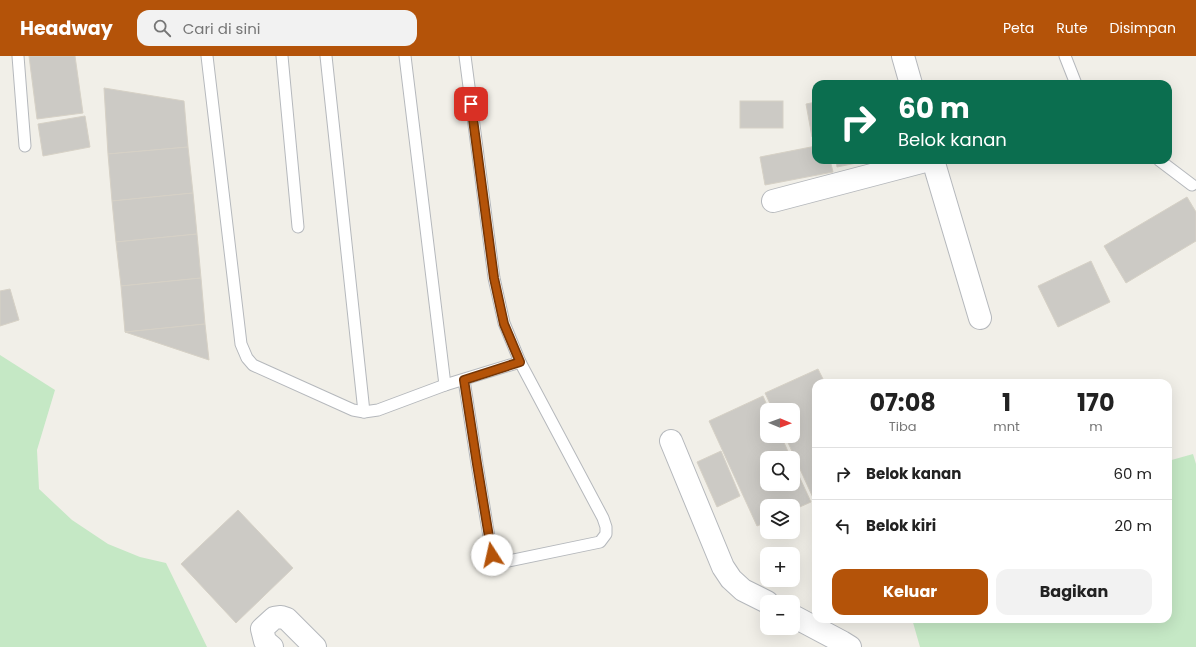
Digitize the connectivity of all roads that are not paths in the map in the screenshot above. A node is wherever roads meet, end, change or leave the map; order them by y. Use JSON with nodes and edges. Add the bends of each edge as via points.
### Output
{"nodes":[{"id":1,"x":18,"y":56,"type":"edge"},
{"id":2,"x":207,"y":56,"type":"edge"},
{"id":3,"x":282,"y":56,"type":"edge"},
{"id":4,"x":326,"y":56,"type":"edge"},
{"id":5,"x":405,"y":56,"type":"edge"},
{"id":6,"x":465,"y":56,"type":"edge"},
{"id":7,"x":903,"y":56,"type":"edge"},
{"id":8,"x":1065,"y":56,"type":"edge"},
{"id":9,"x":910,"y":80,"type":"edge"},
{"id":10,"x":1074,"y":80,"type":"edge"},
{"id":11,"x":25,"y":146,"type":"dead end"},
{"id":12,"x":914,"y":164,"type":"edge"},
{"id":13,"x":935,"y":164,"type":"edge"},
{"id":14,"x":1164,"y":164,"type":"edge"},
{"id":15,"x":1192,"y":185,"type":"dead end"},
{"id":16,"x":773,"y":201,"type":"dead end"},
{"id":17,"x":298,"y":227,"type":"dead end"},
{"id":18,"x":980,"y":318,"type":"dead end"},
{"id":19,"x":520,"y":362,"type":"junction"},
{"id":20,"x":464,"y":380,"type":"junction"},
{"id":21,"x":445,"y":386,"type":"junction"},
{"id":22,"x":364,"y":412,"type":"junction"},
{"id":23,"x":671,"y":441,"type":"dead end"},
{"id":24,"x":760,"y":598,"type":"edge"},
{"id":25,"x":800,"y":620,"type":"edge"},
{"id":26,"x":272,"y":647,"type":"edge"},
{"id":27,"x":315,"y":647,"type":"edge"},
{"id":28,"x":850,"y":647,"type":"edge"}],
"edges":[{"from":1,"to":11,"type":"lane"},
{"from":2,"to":22,"type":"lane","via":[[241,344],[247,358],[253,365],[353,410]]},
{"from":3,"to":17,"type":"lane"},
{"from":4,"to":22,"type":"lane"},
{"from":5,"to":21,"type":"lane"},
{"from":6,"to":19,"type":"lane","via":[[494,278],[504,324]]},
{"from":7,"to":9,"type":"street"},
{"from":8,"to":10,"type":"lane"},
{"from":12,"to":16,"type":"street"},
{"from":13,"to":18,"type":"street"},
{"from":14,"to":15,"type":"lane"},
{"from":19,"to":20,"type":"lane"},
{"from":19,"to":20,"type":"lane","via":[[604,518],[606,534],[600,542],[504,562],[492,555]]},
{"from":20,"to":21,"type":"lane"},
{"from":21,"to":22,"type":"lane","via":[[378,410]]},
{"from":23,"to":24,"type":"street","via":[[723,567],[731,580]]},
{"from":25,"to":28,"type":"street"},
{"from":26,"to":27,"type":"street","via":[[265,641],[262,629],[274,618],[281,617],[287,619]]}]}
